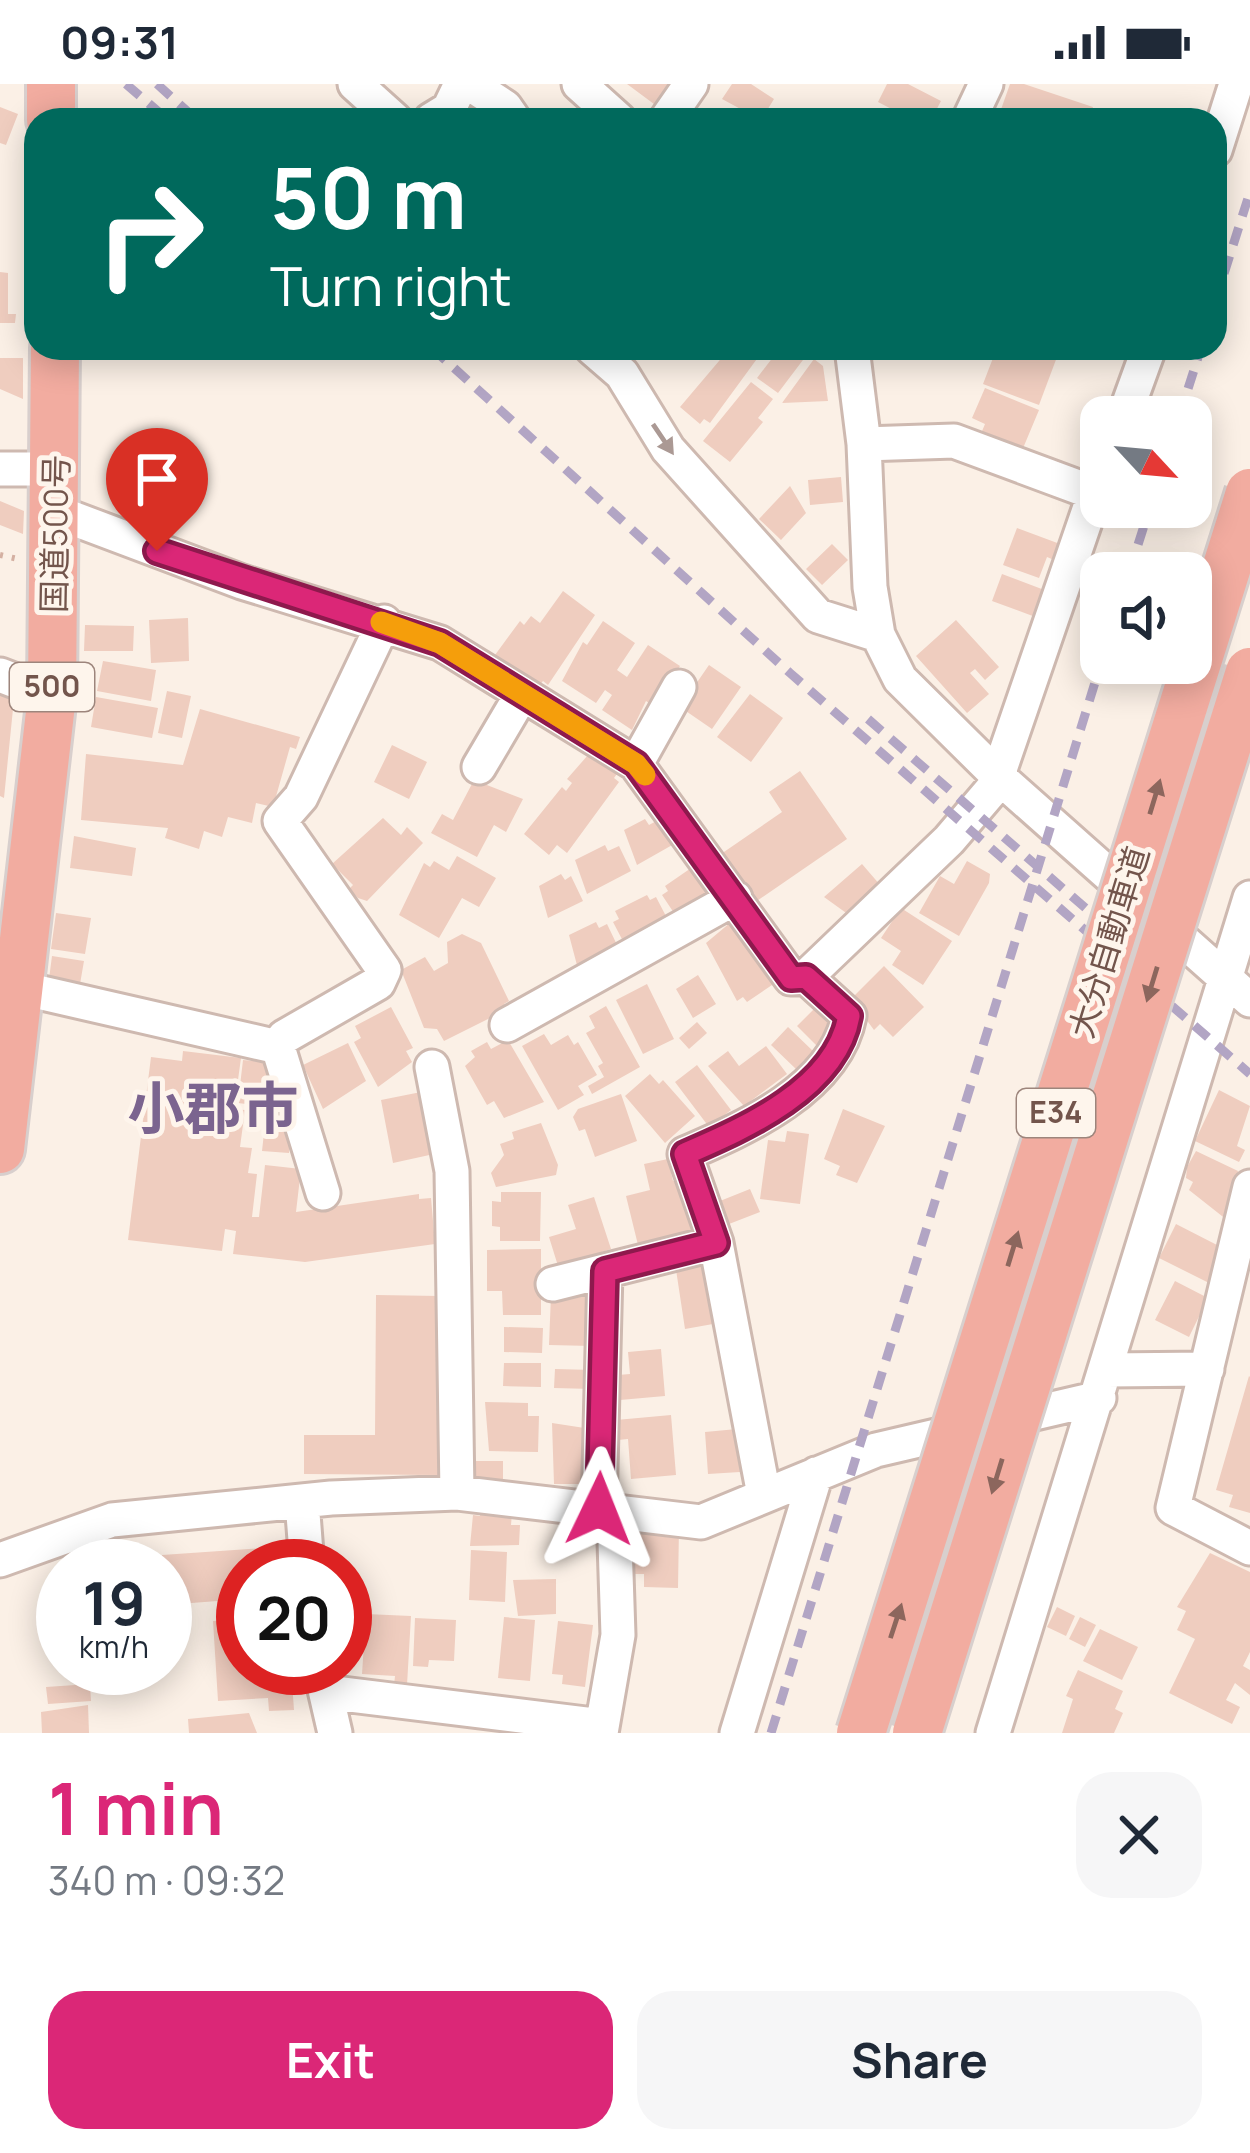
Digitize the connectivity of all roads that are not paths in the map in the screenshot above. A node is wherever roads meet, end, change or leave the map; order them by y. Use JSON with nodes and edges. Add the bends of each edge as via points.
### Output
{"nodes":[{"id":1,"x":356,"y":84,"type":"edge"},
{"id":2,"x":470,"y":84,"type":"edge"},
{"id":3,"x":579,"y":84,"type":"edge"},
{"id":4,"x":381,"y":108,"type":"edge"},
{"id":5,"x":507,"y":108,"type":"edge"},
{"id":6,"x":606,"y":108,"type":"edge"},
{"id":7,"x":55,"y":360,"type":"edge"},
{"id":8,"x":606,"y":360,"type":"edge"},
{"id":9,"x":854,"y":360,"type":"edge"},
{"id":10,"x":1145,"y":360,"type":"edge"},
{"id":11,"x":1132,"y":396,"type":"edge"},
{"id":12,"x":864,"y":443,"type":"junction"},
{"id":13,"x":0,"y":469,"type":"edge"},
{"id":14,"x":1080,"y":479,"type":"edge"},
{"id":15,"x":56,"y":491,"type":"junction"},
{"id":16,"x":1250,"y":494,"type":"edge"},
{"id":17,"x":1082,"y":528,"type":"edge"},
{"id":18,"x":384,"y":622,"type":"junction"},
{"id":19,"x":878,"y":635,"type":"junction"},
{"id":20,"x":1250,"y":672,"type":"edge"},
{"id":21,"x":0,"y":675,"type":"edge"},
{"id":22,"x":679,"y":687,"type":"dead end"},
{"id":23,"x":522,"y":694,"type":"junction"},
{"id":24,"x":52,"y":695,"type":"junction"},
{"id":25,"x":636,"y":764,"type":"junction"},
{"id":26,"x":479,"y":767,"type":"dead end"},
{"id":27,"x":999,"y":777,"type":"junction"},
{"id":28,"x":735,"y":898,"type":"junction"},
{"id":29,"x":1250,"y":898,"type":"edge"},
{"id":30,"x":806,"y":977,"type":"junction"},
{"id":31,"x":1238,"y":989,"type":"edge"},
{"id":32,"x":7,"y":1015,"type":"edge"},
{"id":33,"x":507,"y":1025,"type":"dead end"},
{"id":34,"x":278,"y":1048,"type":"junction"},
{"id":35,"x":432,"y":1067,"type":"dead end"},
{"id":36,"x":0,"y":1149,"type":"edge"},
{"id":37,"x":1250,"y":1187,"type":"edge"},
{"id":38,"x":322,"y":1193,"type":"dead end"},
{"id":39,"x":716,"y":1243,"type":"junction"},
{"id":40,"x":605,"y":1271,"type":"junction"},
{"id":41,"x":553,"y":1284,"type":"dead end"},
{"id":42,"x":1207,"y":1369,"type":"junction"},
{"id":43,"x":1103,"y":1384,"type":"junction"},
{"id":44,"x":816,"y":1474,"type":"junction"},
{"id":45,"x":457,"y":1492,"type":"junction"},
{"id":46,"x":764,"y":1495,"type":"junction"},
{"id":47,"x":302,"y":1501,"type":"junction"},
{"id":48,"x":606,"y":1510,"type":"junction"},
{"id":49,"x":305,"y":1539,"type":"edge"},
{"id":50,"x":1250,"y":1548,"type":"edge"},
{"id":51,"x":0,"y":1560,"type":"edge"},
{"id":52,"x":372,"y":1689,"type":"edge"},
{"id":53,"x":326,"y":1695,"type":"edge"},
{"id":54,"x":601,"y":1730,"type":"edge"},
{"id":55,"x":335,"y":1733,"type":"edge"},
{"id":56,"x":737,"y":1733,"type":"edge"},
{"id":57,"x":861,"y":1733,"type":"edge"},
{"id":58,"x":916,"y":1733,"type":"edge"},
{"id":59,"x":993,"y":1733,"type":"edge"}],
"edges":[{"from":1,"to":4,"type":"street"},
{"from":2,"to":5,"type":"street"},
{"from":3,"to":6,"type":"street"},
{"from":7,"to":15,"type":"highway","name":"国道500号","number":"500"},
{"from":8,"to":19,"type":"street","one_way":true,"via":[[668,449],[818,616]]},
{"from":9,"to":12,"type":"street"},
{"from":10,"to":11,"type":"street"},
{"from":12,"to":14,"type":"street","via":[[954,441]]},
{"from":12,"to":19,"type":"street"},
{"from":13,"to":15,"type":"street"},
{"from":15,"to":18,"type":"street","via":[[242,582]]},
{"from":15,"to":24,"type":"highway","name":"国道500号","number":"500"},
{"from":57,"to":16,"type":"highway","name":"大分自動車道","number":"E34","one_way":true,"bridge":true},
{"from":17,"to":27,"type":"street"},
{"from":18,"to":23,"type":"street","via":[[440,643]]},
{"from":18,"to":34,"type":"street","via":[[302,797],[280,821],[384,970],[378,982]]},
{"from":19,"to":27,"type":"street","via":[[900,679]]},
{"from":20,"to":58,"type":"highway","name":"大分自動車道","number":"E34","one_way":true,"bridge":true},
{"from":21,"to":24,"type":"street"},
{"from":22,"to":25,"type":"street"},
{"from":23,"to":25,"type":"street"},
{"from":23,"to":26,"type":"street"},
{"from":24,"to":32,"type":"highway","name":"国道500号","number":"500"},
{"from":25,"to":28,"type":"street"},
{"from":27,"to":30,"type":"street","via":[[949,840]]},
{"from":27,"to":31,"type":"street"},
{"from":28,"to":30,"type":"street","via":[[791,978]]},
{"from":28,"to":33,"type":"street"},
{"from":29,"to":31,"type":"street"},
{"from":30,"to":39,"type":"street","via":[[849,1016],[825,1065],[756,1123],[685,1154]]},
{"from":31,"to":43,"type":"street"},
{"from":32,"to":34,"type":"street"},
{"from":32,"to":36,"type":"highway","name":"国道500号","number":"500"},
{"from":34,"to":38,"type":"street"},
{"from":35,"to":45,"type":"street","via":[[452,1171]]},
{"from":37,"to":42,"type":"street"},
{"from":39,"to":40,"type":"street"},
{"from":39,"to":46,"type":"street"},
{"from":40,"to":41,"type":"street"},
{"from":40,"to":48,"type":"street"},
{"from":42,"to":43,"type":"street"},
{"from":42,"to":50,"type":"street","via":[[1173,1508]]},
{"from":43,"to":44,"type":"street"},
{"from":43,"to":59,"type":"street"},
{"from":44,"to":46,"type":"street"},
{"from":44,"to":56,"type":"street"},
{"from":45,"to":47,"type":"street"},
{"from":45,"to":48,"type":"street"},
{"from":46,"to":48,"type":"street","via":[[701,1522]]},
{"from":47,"to":49,"type":"street"},
{"from":47,"to":51,"type":"street","via":[[112,1520]]},
{"from":48,"to":54,"type":"street","via":[[619,1635]]},
{"from":52,"to":54,"type":"street"},
{"from":53,"to":55,"type":"street"}]}
